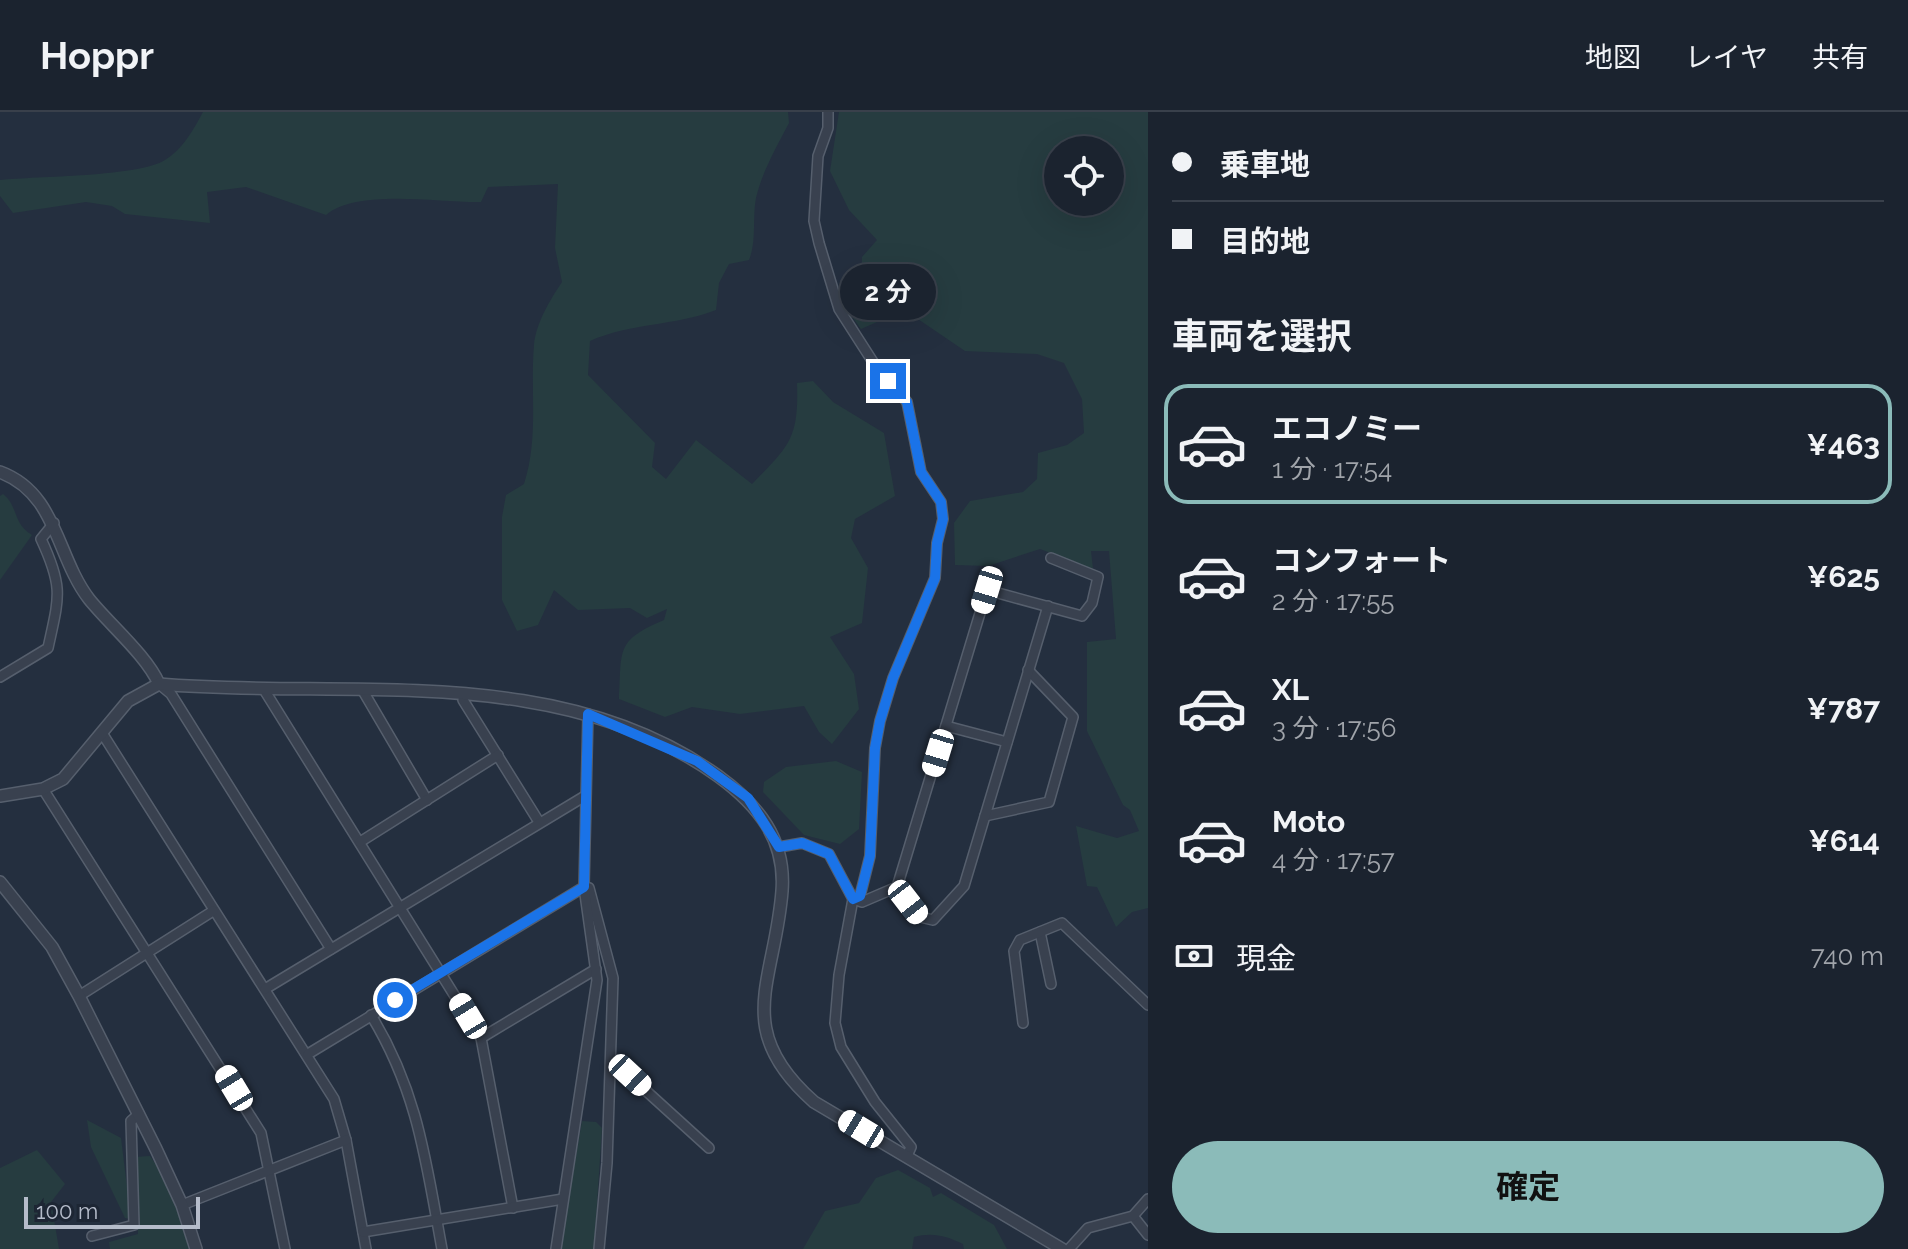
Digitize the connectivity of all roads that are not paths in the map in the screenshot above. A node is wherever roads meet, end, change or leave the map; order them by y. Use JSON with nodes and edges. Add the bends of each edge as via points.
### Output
{"nodes":[{"id":1,"x":828,"y":112,"type":"edge"},
{"id":2,"x":0,"y":472,"type":"edge"},
{"id":3,"x":54,"y":523,"type":"junction"},
{"id":4,"x":1051,"y":558,"type":"dead end"},
{"id":5,"x":1048,"y":606,"type":"junction"},
{"id":6,"x":1028,"y":670,"type":"junction"},
{"id":7,"x":0,"y":677,"type":"edge"},
{"id":8,"x":159,"y":684,"type":"junction"},
{"id":9,"x":263,"y":688,"type":"junction"},
{"id":10,"x":363,"y":691,"type":"junction"},
{"id":11,"x":464,"y":694,"type":"junction"},
{"id":12,"x":588,"y":714,"type":"junction"},
{"id":13,"x":946,"y":726,"type":"junction"},
{"id":14,"x":102,"y":733,"type":"junction"},
{"id":15,"x":1007,"y":742,"type":"junction"},
{"id":16,"x":498,"y":755,"type":"junction"},
{"id":17,"x":43,"y":789,"type":"junction"},
{"id":18,"x":0,"y":796,"type":"edge"},
{"id":19,"x":585,"y":796,"type":"junction"},
{"id":20,"x":427,"y":800,"type":"junction"},
{"id":21,"x":985,"y":816,"type":"junction"},
{"id":22,"x":539,"y":822,"type":"junction"},
{"id":23,"x":360,"y":842,"type":"junction"},
{"id":24,"x":779,"y":847,"type":"junction"},
{"id":25,"x":0,"y":882,"type":"edge"},
{"id":26,"x":584,"y":887,"type":"junction"},
{"id":27,"x":897,"y":887,"type":"junction"},
{"id":28,"x":853,"y":899,"type":"junction"},
{"id":29,"x":401,"y":908,"type":"junction"},
{"id":30,"x":213,"y":911,"type":"junction"},
{"id":31,"x":1040,"y":932,"type":"junction"},
{"id":32,"x":331,"y":949,"type":"junction"},
{"id":33,"x":148,"y":950,"type":"junction"},
{"id":34,"x":596,"y":969,"type":"junction"},
{"id":35,"x":441,"y":972,"type":"junction"},
{"id":36,"x":1051,"y":984,"type":"dead end"},
{"id":37,"x":265,"y":989,"type":"junction"},
{"id":38,"x":79,"y":996,"type":"junction"},
{"id":39,"x":1148,"y":1005,"type":"edge"},
{"id":40,"x":371,"y":1015,"type":"junction"},
{"id":41,"x":1023,"y":1023,"type":"dead end"},
{"id":42,"x":481,"y":1038,"type":"junction"},
{"id":43,"x":308,"y":1054,"type":"junction"},
{"id":44,"x":611,"y":1067,"type":"junction"},
{"id":45,"x":139,"y":1114,"type":"junction"},
{"id":46,"x":346,"y":1140,"type":"junction"},
{"id":47,"x":709,"y":1148,"type":"dead end"},
{"id":48,"x":907,"y":1156,"type":"junction"},
{"id":49,"x":270,"y":1169,"type":"junction"},
{"id":50,"x":563,"y":1199,"type":"junction"},
{"id":51,"x":1148,"y":1199,"type":"edge"},
{"id":52,"x":182,"y":1205,"type":"junction"},
{"id":53,"x":513,"y":1208,"type":"junction"},
{"id":54,"x":1133,"y":1216,"type":"junction"},
{"id":55,"x":437,"y":1221,"type":"junction"},
{"id":56,"x":363,"y":1232,"type":"junction"},
{"id":57,"x":1148,"y":1235,"type":"edge"},
{"id":58,"x":92,"y":1236,"type":"dead end"},
{"id":59,"x":196,"y":1249,"type":"edge"},
{"id":60,"x":285,"y":1249,"type":"edge"},
{"id":61,"x":366,"y":1249,"type":"edge"},
{"id":62,"x":442,"y":1249,"type":"edge"},
{"id":63,"x":556,"y":1249,"type":"edge"},
{"id":64,"x":599,"y":1249,"type":"edge"},
{"id":65,"x":1062,"y":1249,"type":"edge"},
{"id":66,"x":1069,"y":1249,"type":"edge"}],
"edges":[{"from":1,"to":28,"type":"street","via":[[818,156],[814,221],[819,243],[839,309],[907,402],[921,472],[941,502],[943,519],[935,578],[880,721],[870,856],[860,896]]},
{"from":2,"to":3,"type":"street","via":[[28,489]]},
{"from":3,"to":7,"type":"street","via":[[41,539],[58,576],[48,648]]},
{"from":3,"to":8,"type":"street","via":[[75,578]]},
{"from":4,"to":5,"type":"street","via":[[1098,577],[1092,603],[1082,616]]},
{"from":5,"to":6,"type":"street"},
{"from":5,"to":13,"type":"street","via":[[987,590]]},
{"from":6,"to":15,"type":"street"},
{"from":6,"to":21,"type":"street","via":[[1073,717],[1049,802]]},
{"from":8,"to":9,"type":"street"},
{"from":8,"to":14,"type":"street","via":[[128,701]]},
{"from":8,"to":32,"type":"street","via":[[171,694]]},
{"from":9,"to":10,"type":"street"},
{"from":9,"to":23,"type":"street"},
{"from":10,"to":11,"type":"street"},
{"from":10,"to":20,"type":"street"},
{"from":11,"to":12,"type":"street"},
{"from":11,"to":16,"type":"street"},
{"from":12,"to":19,"type":"street"},
{"from":12,"to":24,"type":"street","via":[[697,761],[748,798]]},
{"from":13,"to":15,"type":"street"},
{"from":13,"to":27,"type":"street"},
{"from":14,"to":17,"type":"street","via":[[63,779]]},
{"from":14,"to":30,"type":"street"},
{"from":15,"to":21,"type":"street"},
{"from":16,"to":20,"type":"street"},
{"from":16,"to":22,"type":"street"},
{"from":17,"to":18,"type":"street"},
{"from":17,"to":33,"type":"street"},
{"from":19,"to":22,"type":"street"},
{"from":19,"to":26,"type":"street"},
{"from":20,"to":23,"type":"street"},
{"from":21,"to":27,"type":"street","via":[[964,886],[933,920],[920,917]]},
{"from":22,"to":29,"type":"street"},
{"from":23,"to":29,"type":"street"},
{"from":24,"to":28,"type":"street","via":[[802,843],[829,854]]},
{"from":24,"to":48,"type":"street","via":[[780,913],[764,992],[767,1041],[780,1065],[814,1102]]},
{"from":25,"to":38,"type":"street","via":[[52,947]]},
{"from":26,"to":34,"type":"street"},
{"from":26,"to":35,"type":"street"},
{"from":26,"to":44,"type":"street","via":[[589,888],[613,978]]},
{"from":27,"to":28,"type":"street","via":[[862,902]]},
{"from":28,"to":48,"type":"street","via":[[835,1023],[841,1047],[911,1147]]},
{"from":29,"to":32,"type":"street"},
{"from":29,"to":35,"type":"street"},
{"from":30,"to":33,"type":"street"},
{"from":30,"to":37,"type":"street"},
{"from":31,"to":36,"type":"street"},
{"from":31,"to":39,"type":"street","via":[[1062,923]]},
{"from":31,"to":41,"type":"street","via":[[1020,940],[1014,951]]},
{"from":32,"to":37,"type":"street"},
{"from":33,"to":38,"type":"street"},
{"from":33,"to":49,"type":"street","via":[[261,1133]]},
{"from":34,"to":42,"type":"street"},
{"from":34,"to":50,"type":"street"},
{"from":35,"to":40,"type":"street"},
{"from":35,"to":42,"type":"street"},
{"from":37,"to":43,"type":"street"},
{"from":38,"to":45,"type":"street"},
{"from":40,"to":43,"type":"street"},
{"from":40,"to":55,"type":"street","via":[[416,1111]]},
{"from":42,"to":53,"type":"street"},
{"from":43,"to":46,"type":"street","via":[[334,1099]]},
{"from":44,"to":47,"type":"street","via":[[622,1069]]},
{"from":44,"to":64,"type":"street"},
{"from":45,"to":52,"type":"street"},
{"from":45,"to":58,"type":"street","via":[[131,1121],[134,1225]]},
{"from":46,"to":49,"type":"street"},
{"from":46,"to":56,"type":"street"},
{"from":48,"to":65,"type":"street"},
{"from":49,"to":52,"type":"street"},
{"from":49,"to":60,"type":"street"},
{"from":50,"to":53,"type":"street"},
{"from":50,"to":63,"type":"street"},
{"from":51,"to":54,"type":"street"},
{"from":52,"to":59,"type":"street"},
{"from":53,"to":55,"type":"street"},
{"from":54,"to":57,"type":"street"},
{"from":54,"to":66,"type":"street","via":[[1088,1228]]},
{"from":55,"to":56,"type":"street"},
{"from":55,"to":62,"type":"street"},
{"from":56,"to":61,"type":"street"}]}
